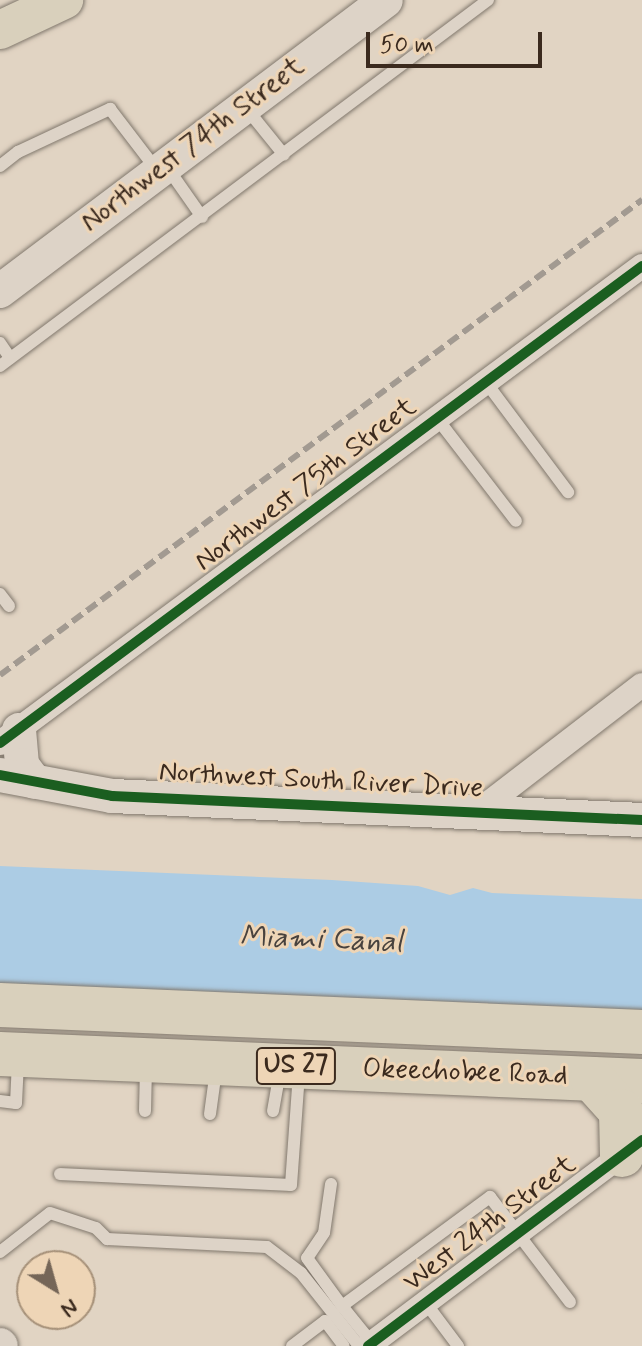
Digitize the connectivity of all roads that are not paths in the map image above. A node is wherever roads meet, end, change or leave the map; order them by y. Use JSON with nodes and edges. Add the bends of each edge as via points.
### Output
{"nodes":[{"id":1,"x":64,"y":0,"type":"edge"},
{"id":2,"x":386,"y":0,"type":"edge"},
{"id":3,"x":488,"y":0,"type":"edge"},
{"id":4,"x":0,"y":30,"type":"edge"},
{"id":5,"x":245,"y":106,"type":"junction"},
{"id":6,"x":284,"y":155,"type":"junction"},
{"id":7,"x":0,"y":166,"type":"edge"},
{"id":8,"x":162,"y":168,"type":"junction"},
{"id":9,"x":202,"y":217,"type":"junction"},
{"id":10,"x":642,"y":266,"type":"edge"},
{"id":11,"x":0,"y":291,"type":"edge"},
{"id":12,"x":0,"y":343,"type":"edge"},
{"id":13,"x":5,"y":362,"type":"edge"},
{"id":14,"x":485,"y":381,"type":"junction"},
{"id":15,"x":436,"y":417,"type":"junction"},
{"id":16,"x":568,"y":492,"type":"dead end"},
{"id":17,"x":516,"y":521,"type":"dead end"},
{"id":18,"x":0,"y":594,"type":"edge"},
{"id":19,"x":9,"y":606,"type":"dead end"},
{"id":20,"x":642,"y":685,"type":"edge"},
{"id":21,"x":10,"y":737,"type":"edge"},
{"id":22,"x":0,"y":775,"type":"edge"},
{"id":23,"x":35,"y":782,"type":"junction"},
{"id":24,"x":477,"y":812,"type":"junction"},
{"id":25,"x":642,"y":820,"type":"edge"},
{"id":26,"x":0,"y":1005,"type":"edge"},
{"id":27,"x":642,"y":1032,"type":"edge"},
{"id":28,"x":9,"y":1054,"type":"edge"},
{"id":29,"x":146,"y":1060,"type":"junction"},
{"id":30,"x":217,"y":1063,"type":"junction"},
{"id":31,"x":290,"y":1066,"type":"junction"},
{"id":32,"x":592,"y":1079,"type":"junction"},
{"id":33,"x":642,"y":1081,"type":"edge"},
{"id":34,"x":0,"y":1101,"type":"edge"},
{"id":35,"x":145,"y":1111,"type":"dead end"},
{"id":36,"x":273,"y":1111,"type":"dead end"},
{"id":37,"x":210,"y":1114,"type":"dead end"},
{"id":38,"x":631,"y":1152,"type":"edge"},
{"id":39,"x":60,"y":1174,"type":"dead end"},
{"id":40,"x":331,"y":1184,"type":"dead end"},
{"id":41,"x":517,"y":1232,"type":"junction"},
{"id":42,"x":0,"y":1252,"type":"edge"},
{"id":43,"x":425,"y":1302,"type":"junction"},
{"id":44,"x":570,"y":1302,"type":"dead end"},
{"id":45,"x":342,"y":1306,"type":"junction"},
{"id":46,"x":366,"y":1345,"type":"edge"},
{"id":47,"x":292,"y":1346,"type":"edge"},
{"id":48,"x":344,"y":1346,"type":"edge"},
{"id":49,"x":458,"y":1346,"type":"edge"}],
"edges":[{"from":1,"to":4,"type":"main road"},
{"from":2,"to":5,"type":"street","name":"Northwest 74th Street"},
{"from":3,"to":6,"type":"lane"},
{"from":5,"to":6,"type":"lane"},
{"from":5,"to":8,"type":"street","name":"Northwest 74th Street"},
{"from":6,"to":9,"type":"lane"},
{"from":7,"to":8,"type":"lane","via":[[18,152],[110,109]]},
{"from":8,"to":9,"type":"lane"},
{"from":8,"to":11,"type":"street","name":"Northwest 74th Street"},
{"from":9,"to":13,"type":"lane"},
{"from":10,"to":14,"type":"street","name":"Northwest 75th Street"},
{"from":12,"to":13,"type":"lane"},
{"from":14,"to":15,"type":"street","name":"Northwest 75th Street"},
{"from":14,"to":16,"type":"lane"},
{"from":15,"to":17,"type":"lane"},
{"from":15,"to":21,"type":"street","name":"Northwest 75th Street"},
{"from":18,"to":19,"type":"lane"},
{"from":20,"to":24,"type":"street"},
{"from":21,"to":23,"type":"street"},
{"from":22,"to":23,"type":"street","name":"Northwest South River Drive"},
{"from":23,"to":24,"type":"street","name":"Northwest South River Drive","via":[[112,796]]},
{"from":24,"to":25,"type":"street","name":"Northwest South River Drive"},
{"from":26,"to":27,"type":"highway","name":"Okeechobee Road","number":"US 27"},
{"from":28,"to":29,"type":"highway","name":"Okeechobee Road","number":"US 27"},
{"from":28,"to":34,"type":"lane","via":[[16,1103]]},
{"from":29,"to":30,"type":"highway","name":"Okeechobee Road","number":"US 27"},
{"from":29,"to":35,"type":"lane"},
{"from":30,"to":31,"type":"highway","name":"Okeechobee Road","number":"US 27"},
{"from":30,"to":37,"type":"lane"},
{"from":31,"to":32,"type":"highway","name":"Okeechobee Road","number":"US 27"},
{"from":31,"to":36,"type":"lane"},
{"from":31,"to":39,"type":"lane","via":[[291,1185]]},
{"from":32,"to":33,"type":"highway","name":"Okeechobee Road","number":"US 27"},
{"from":32,"to":38,"type":"highway","via":[[621,1111]]},
{"from":38,"to":41,"type":"street","name":"West 24th Street"},
{"from":40,"to":45,"type":"lane","via":[[324,1233],[307,1258]]},
{"from":41,"to":43,"type":"street","name":"West 24th Street"},
{"from":41,"to":44,"type":"lane"},
{"from":41,"to":45,"type":"lane","via":[[490,1197]]},
{"from":42,"to":46,"type":"lane","via":[[50,1213],[96,1228],[107,1239],[267,1247],[301,1273]]},
{"from":43,"to":46,"type":"street","name":"West 24th Street"},
{"from":43,"to":49,"type":"lane"},
{"from":45,"to":46,"type":"lane"},
{"from":47,"to":48,"type":"lane","via":[[325,1321]]}]}
